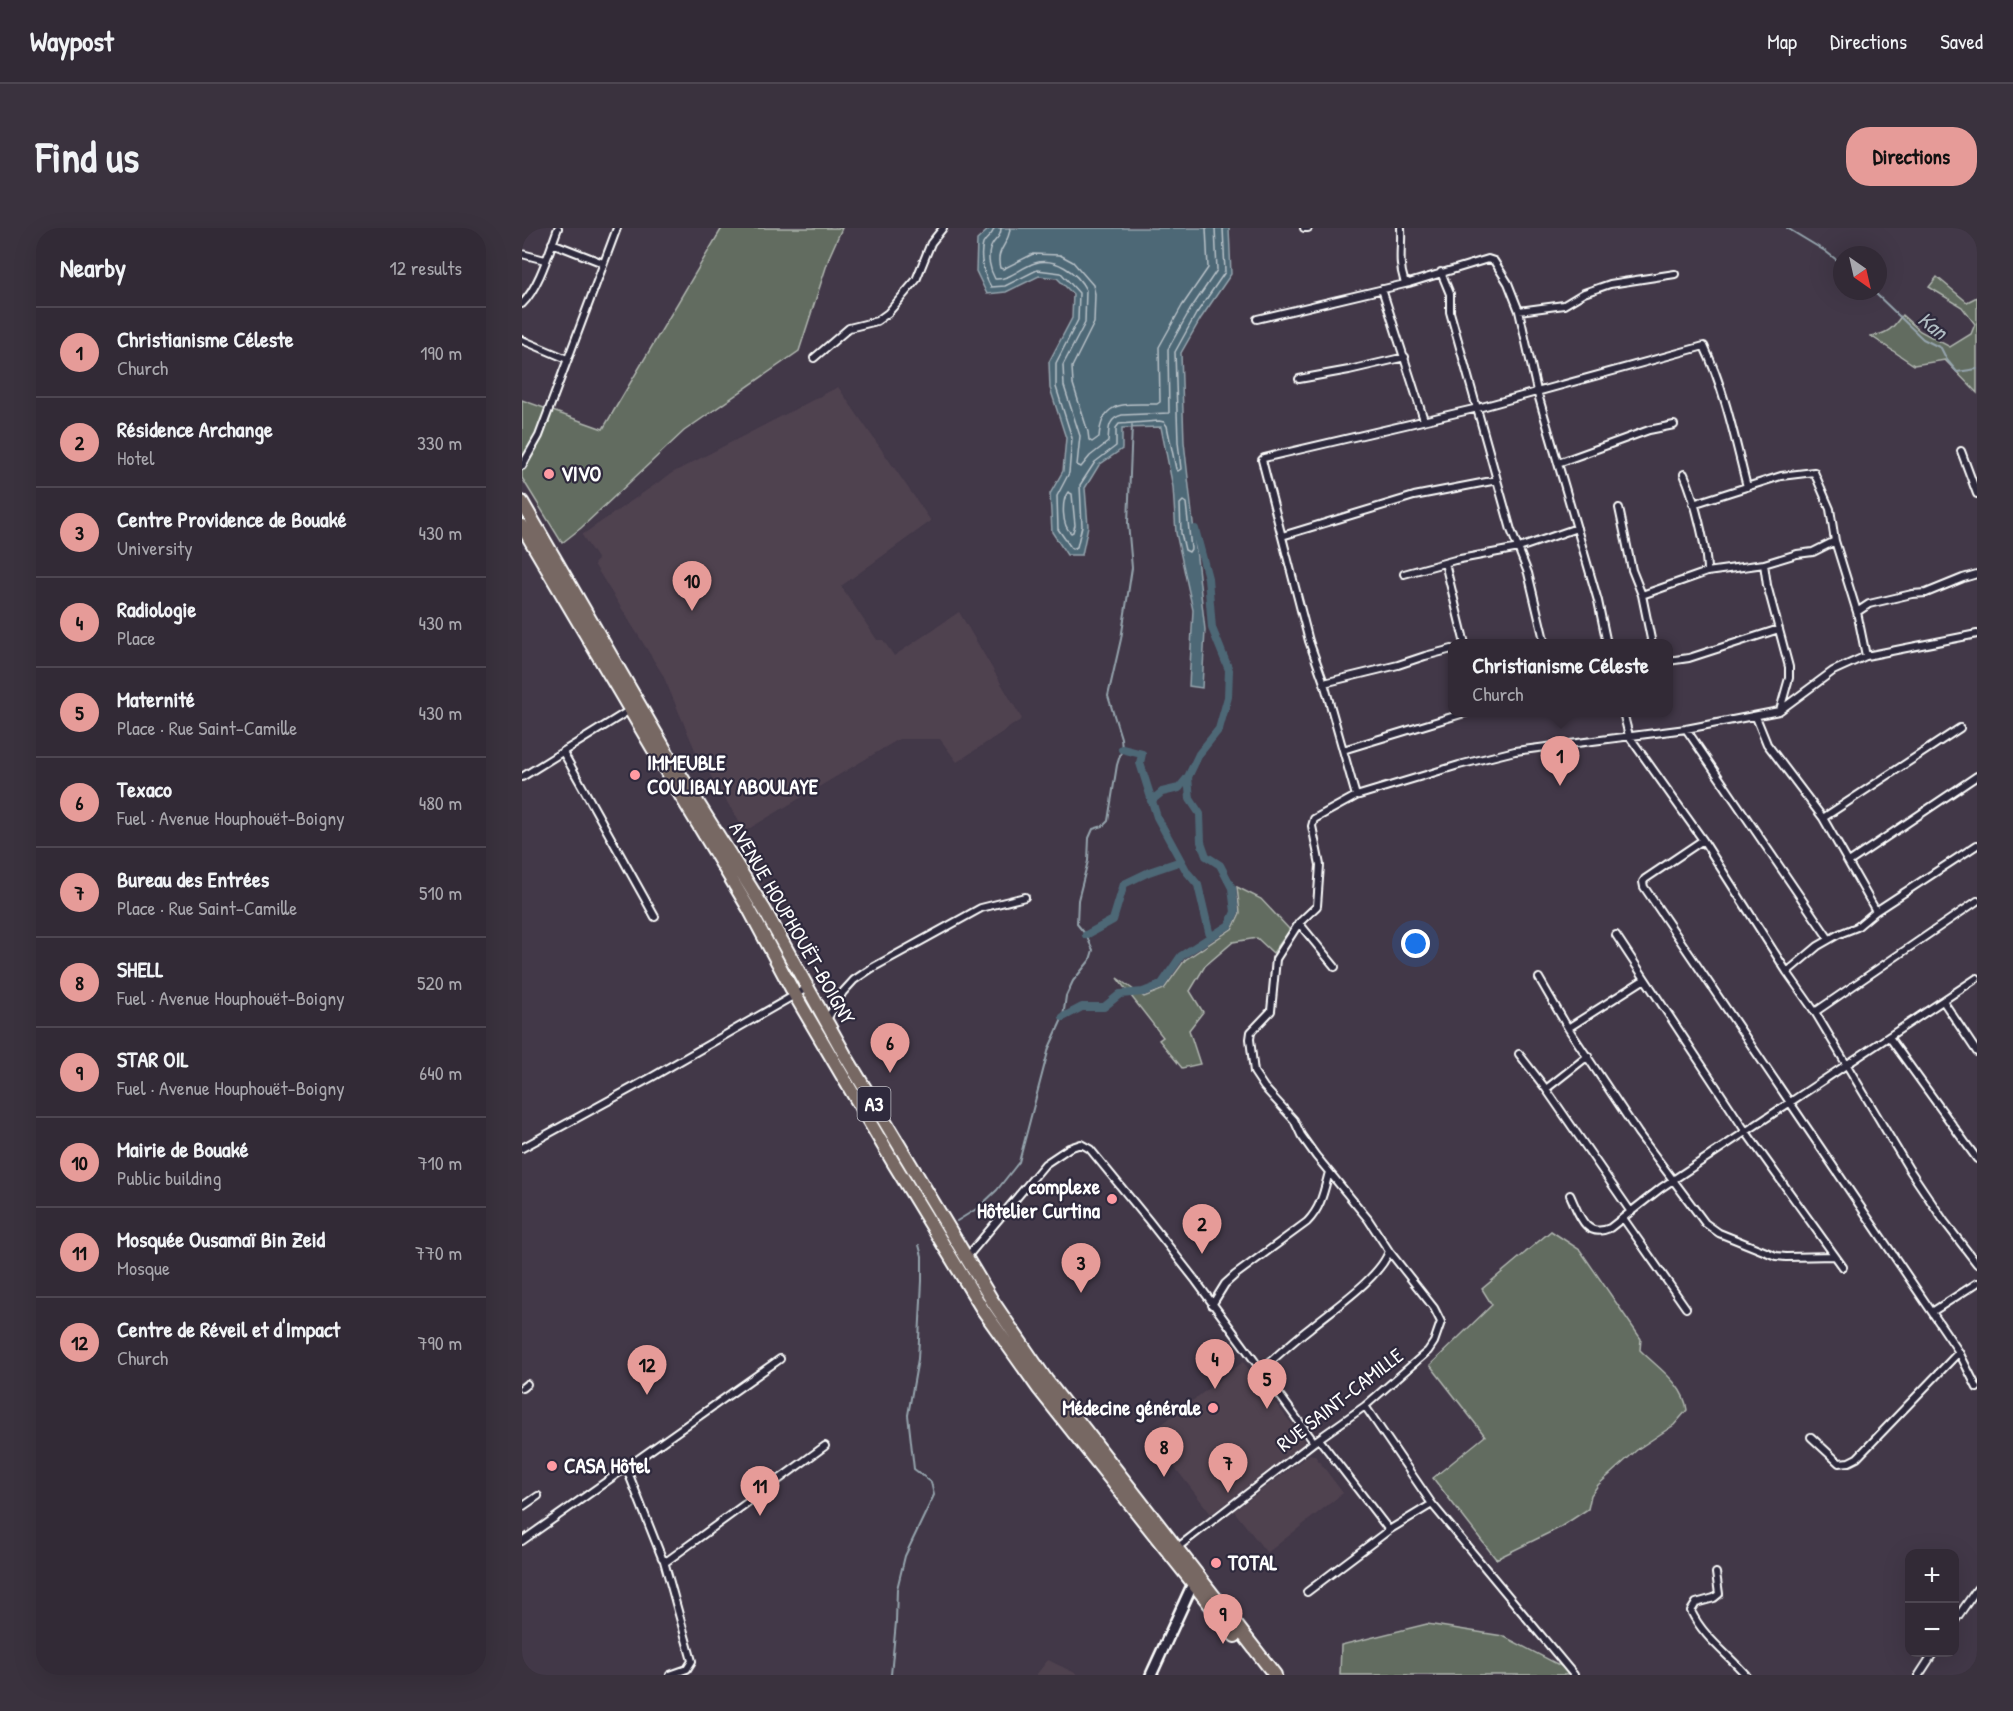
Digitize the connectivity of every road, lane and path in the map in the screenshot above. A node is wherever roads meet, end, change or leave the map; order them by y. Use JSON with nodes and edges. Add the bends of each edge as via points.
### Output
{"nodes":[{"id":1,"x":558,"y":228,"type":"edge"},
{"id":2,"x":617,"y":228,"type":"edge"},
{"id":3,"x":943,"y":228,"type":"edge"},
{"id":4,"x":1401,"y":228,"type":"edge"},
{"id":5,"x":552,"y":243,"type":"junction"},
{"id":6,"x":522,"y":254,"type":"edge"},
{"id":7,"x":545,"y":260,"type":"junction"},
{"id":8,"x":603,"y":263,"type":"junction"},
{"id":9,"x":1441,"y":272,"type":"junction"},
{"id":10,"x":1675,"y":274,"type":"dead end"},
{"id":11,"x":1409,"y":283,"type":"junction"},
{"id":12,"x":1382,"y":289,"type":"junction"},
{"id":13,"x":522,"y":304,"type":"edge"},
{"id":14,"x":1519,"y":311,"type":"junction"},
{"id":15,"x":1257,"y":319,"type":"dead end"},
{"id":16,"x":522,"y":340,"type":"edge"},
{"id":17,"x":1404,"y":357,"type":"junction"},
{"id":18,"x":814,"y":358,"type":"dead end"},
{"id":19,"x":567,"y":359,"type":"junction"},
{"id":20,"x":1299,"y":379,"type":"dead end"},
{"id":21,"x":1537,"y":391,"type":"junction"},
{"id":22,"x":1478,"y":408,"type":"junction"},
{"id":23,"x":1424,"y":420,"type":"junction"},
{"id":24,"x":1674,"y":425,"type":"dead end"},
{"id":25,"x":1960,"y":451,"type":"dead end"},
{"id":26,"x":1558,"y":463,"type":"junction"},
{"id":27,"x":522,"y":466,"type":"edge"},
{"id":28,"x":1684,"y":474,"type":"dead end"},
{"id":29,"x":1497,"y":480,"type":"junction"},
{"id":30,"x":1747,"y":487,"type":"junction"},
{"id":31,"x":1977,"y":494,"type":"edge"},
{"id":32,"x":522,"y":502,"type":"edge"},
{"id":33,"x":1693,"y":504,"type":"junction"},
{"id":34,"x":1619,"y":508,"type":"dead end"},
{"id":35,"x":522,"y":526,"type":"edge"},
{"id":36,"x":1577,"y":528,"type":"junction"},
{"id":37,"x":1282,"y":536,"type":"junction"},
{"id":38,"x":1835,"y":541,"type":"junction"},
{"id":39,"x":1519,"y":548,"type":"junction"},
{"id":40,"x":1445,"y":563,"type":"junction"},
{"id":41,"x":1764,"y":564,"type":"junction"},
{"id":42,"x":1707,"y":572,"type":"junction"},
{"id":43,"x":1404,"y":574,"type":"dead end"},
{"id":44,"x":1977,"y":574,"type":"edge"},
{"id":45,"x":1642,"y":595,"type":"junction"},
{"id":46,"x":1857,"y":612,"type":"junction"},
{"id":47,"x":1779,"y":629,"type":"junction"},
{"id":48,"x":1977,"y":634,"type":"edge"},
{"id":49,"x":1464,"y":639,"type":"edge"},
{"id":50,"x":1544,"y":639,"type":"edge"},
{"id":51,"x":1606,"y":639,"type":"edge"},
{"id":52,"x":1651,"y":639,"type":"edge"},
{"id":53,"x":1448,"y":650,"type":"edge"},
{"id":54,"x":1866,"y":656,"type":"junction"},
{"id":55,"x":1673,"y":660,"type":"edge"},
{"id":56,"x":1324,"y":683,"type":"junction"},
{"id":57,"x":630,"y":710,"type":"junction"},
{"id":58,"x":1779,"y":711,"type":"junction"},
{"id":59,"x":1452,"y":717,"type":"edge"},
{"id":60,"x":1624,"y":717,"type":"edge"},
{"id":61,"x":1756,"y":717,"type":"junction"},
{"id":62,"x":1960,"y":728,"type":"dead end"},
{"id":63,"x":1686,"y":729,"type":"junction"},
{"id":64,"x":1629,"y":736,"type":"junction"},
{"id":65,"x":1343,"y":750,"type":"junction"},
{"id":66,"x":563,"y":752,"type":"junction"},
{"id":67,"x":1977,"y":776,"type":"edge"},
{"id":68,"x":522,"y":777,"type":"edge"},
{"id":69,"x":1356,"y":796,"type":"junction"},
{"id":70,"x":1823,"y":818,"type":"junction"},
{"id":71,"x":1703,"y":840,"type":"junction"},
{"id":72,"x":1977,"y":845,"type":"edge"},
{"id":73,"x":1849,"y":862,"type":"junction"},
{"id":74,"x":1025,"y":897,"type":"dead end"},
{"id":75,"x":1977,"y":901,"type":"edge"},
{"id":76,"x":1876,"y":911,"type":"junction"},
{"id":77,"x":656,"y":917,"type":"dead end"},
{"id":78,"x":1299,"y":923,"type":"junction"},
{"id":79,"x":1616,"y":935,"type":"dead end"},
{"id":80,"x":1829,"y":939,"type":"junction"},
{"id":81,"x":1335,"y":968,"type":"dead end"},
{"id":82,"x":1787,"y":972,"type":"junction"},
{"id":83,"x":1539,"y":978,"type":"dead end"},
{"id":84,"x":1977,"y":978,"type":"edge"},
{"id":85,"x":1645,"y":979,"type":"junction"},
{"id":86,"x":807,"y":988,"type":"junction"},
{"id":87,"x":795,"y":995,"type":"junction"},
{"id":88,"x":1943,"y":1001,"type":"junction"},
{"id":89,"x":1815,"y":1012,"type":"junction"},
{"id":90,"x":826,"y":1021,"type":"junction"},
{"id":91,"x":1568,"y":1028,"type":"junction"},
{"id":92,"x":1889,"y":1037,"type":"junction"},
{"id":93,"x":1977,"y":1052,"type":"edge"},
{"id":94,"x":1519,"y":1054,"type":"dead end"},
{"id":95,"x":1588,"y":1056,"type":"junction"},
{"id":96,"x":1846,"y":1066,"type":"junction"},
{"id":97,"x":1546,"y":1089,"type":"junction"},
{"id":98,"x":1789,"y":1102,"type":"junction"},
{"id":99,"x":1746,"y":1132,"type":"junction"},
{"id":100,"x":522,"y":1148,"type":"edge"},
{"id":101,"x":1977,"y":1159,"type":"edge"},
{"id":102,"x":1329,"y":1172,"type":"junction"},
{"id":103,"x":1674,"y":1181,"type":"junction"},
{"id":104,"x":1570,"y":1196,"type":"dead end"},
{"id":105,"x":1631,"y":1212,"type":"junction"},
{"id":106,"x":1623,"y":1218,"type":"junction"},
{"id":107,"x":1389,"y":1251,"type":"junction"},
{"id":108,"x":1835,"y":1256,"type":"junction"},
{"id":109,"x":966,"y":1257,"type":"junction"},
{"id":110,"x":1977,"y":1264,"type":"edge"},
{"id":111,"x":1843,"y":1267,"type":"dead end"},
{"id":112,"x":1977,"y":1283,"type":"edge"},
{"id":113,"x":1212,"y":1305,"type":"junction"},
{"id":114,"x":1686,"y":1308,"type":"dead end"},
{"id":115,"x":1932,"y":1312,"type":"junction"},
{"id":116,"x":1959,"y":1352,"type":"junction"},
{"id":117,"x":780,"y":1359,"type":"dead end"},
{"id":118,"x":1261,"y":1370,"type":"junction"},
{"id":119,"x":1977,"y":1388,"type":"edge"},
{"id":120,"x":1365,"y":1406,"type":"junction"},
{"id":121,"x":1811,"y":1437,"type":"dead end"},
{"id":122,"x":1317,"y":1441,"type":"junction"},
{"id":123,"x":825,"y":1446,"type":"dead end"},
{"id":124,"x":627,"y":1467,"type":"junction"},
{"id":125,"x":538,"y":1496,"type":"dead end"},
{"id":126,"x":1432,"y":1504,"type":"junction"},
{"id":127,"x":522,"y":1507,"type":"edge"},
{"id":128,"x":1389,"y":1530,"type":"junction"},
{"id":129,"x":522,"y":1541,"type":"edge"},
{"id":130,"x":1178,"y":1547,"type":"junction"},
{"id":131,"x":664,"y":1561,"type":"junction"},
{"id":132,"x":1716,"y":1573,"type":"dead end"},
{"id":133,"x":1196,"y":1579,"type":"junction"},
{"id":134,"x":1977,"y":1588,"type":"edge"},
{"id":135,"x":1307,"y":1592,"type":"dead end"},
{"id":136,"x":1959,"y":1615,"type":"edge"},
{"id":137,"x":1931,"y":1657,"type":"edge"},
{"id":138,"x":670,"y":1675,"type":"edge"},
{"id":139,"x":1151,"y":1675,"type":"edge"},
{"id":140,"x":1264,"y":1675,"type":"edge"},
{"id":141,"x":1275,"y":1675,"type":"edge"},
{"id":142,"x":1574,"y":1675,"type":"edge"},
{"id":143,"x":1746,"y":1675,"type":"edge"},
{"id":144,"x":1919,"y":1675,"type":"edge"}],
"edges":[{"from":1,"to":5,"type":"street"},
{"from":2,"to":8,"type":"street"},
{"from":3,"to":18,"type":"street","via":[[931,243],[916,280],[888,313],[877,321],[849,328]]},
{"from":4,"to":11,"type":"street","via":[[1400,270]]},
{"from":5,"to":7,"type":"street"},
{"from":5,"to":8,"type":"street"},
{"from":6,"to":7,"type":"street"},
{"from":7,"to":13,"type":"street","via":[[538,282]]},
{"from":8,"to":19,"type":"street"},
{"from":9,"to":11,"type":"street"},
{"from":9,"to":14,"type":"street","via":[[1488,259],[1494,261]]},
{"from":9,"to":22,"type":"street"},
{"from":10,"to":14,"type":"street","via":[[1610,284],[1564,305]]},
{"from":11,"to":12,"type":"street"},
{"from":12,"to":15,"type":"street"},
{"from":12,"to":17,"type":"street"},
{"from":14,"to":21,"type":"street"},
{"from":16,"to":19,"type":"street"},
{"from":17,"to":20,"type":"street"},
{"from":17,"to":23,"type":"street"},
{"from":19,"to":27,"type":"street","via":[[539,436]]},
{"from":21,"to":22,"type":"street"},
{"from":21,"to":26,"type":"street"},
{"from":21,"to":30,"type":"street","via":[[1704,346],[1721,390]]},
{"from":22,"to":23,"type":"street"},
{"from":22,"to":29,"type":"street"},
{"from":23,"to":37,"type":"street","via":[[1264,458]]},
{"from":24,"to":26,"type":"street","via":[[1649,430]]},
{"from":25,"to":31,"type":"street"},
{"from":26,"to":36,"type":"street"},
{"from":28,"to":33,"type":"street"},
{"from":29,"to":37,"type":"street","via":[[1414,496]]},
{"from":29,"to":39,"type":"street"},
{"from":30,"to":33,"type":"street"},
{"from":30,"to":38,"type":"street","via":[[1781,476],[1814,472],[1830,509]]},
{"from":32,"to":86,"type":"highway","name":"AVENUE HOUPHOUËT-BOIGNY","number":"A3"},
{"from":33,"to":42,"type":"street"},
{"from":34,"to":45,"type":"street","via":[[1632,570]]},
{"from":35,"to":57,"type":"highway","name":"AVENUE HOUPHOUËT-BOIGNY","number":"A3"},
{"from":36,"to":39,"type":"street"},
{"from":36,"to":51,"type":"street"},
{"from":37,"to":56,"type":"street"},
{"from":38,"to":41,"type":"street","via":[[1813,552]]},
{"from":38,"to":46,"type":"street"},
{"from":39,"to":40,"type":"street"},
{"from":39,"to":50,"type":"street"},
{"from":40,"to":43,"type":"street"},
{"from":40,"to":49,"type":"street"},
{"from":41,"to":42,"type":"street"},
{"from":41,"to":47,"type":"street"},
{"from":42,"to":45,"type":"street"},
{"from":44,"to":46,"type":"street","via":[[1926,593],[1869,604]]},
{"from":45,"to":52,"type":"street"},
{"from":46,"to":54,"type":"street"},
{"from":47,"to":55,"type":"street"},
{"from":47,"to":58,"type":"street","via":[[1789,667]]},
{"from":48,"to":54,"type":"street"},
{"from":53,"to":56,"type":"street"},
{"from":54,"to":58,"type":"street","via":[[1833,671]]},
{"from":56,"to":65,"type":"street"},
{"from":57,"to":66,"type":"street"},
{"from":57,"to":87,"type":"highway","name":"AVENUE HOUPHOUËT-BOIGNY","number":"A3","via":[[748,907]]},
{"from":58,"to":61,"type":"street"},
{"from":59,"to":65,"type":"street"},
{"from":60,"to":64,"type":"street"},
{"from":61,"to":63,"type":"street"},
{"from":61,"to":70,"type":"street","via":[[1767,744]]},
{"from":62,"to":70,"type":"street"},
{"from":63,"to":64,"type":"street"},
{"from":63,"to":80,"type":"street"},
{"from":64,"to":69,"type":"street","via":[[1515,752]]},
{"from":64,"to":71,"type":"street"},
{"from":65,"to":69,"type":"street"},
{"from":66,"to":68,"type":"street"},
{"from":66,"to":77,"type":"street"},
{"from":67,"to":73,"type":"street"},
{"from":69,"to":78,"type":"street","via":[[1319,814],[1312,822],[1320,864],[1317,906]]},
{"from":70,"to":73,"type":"street"},
{"from":71,"to":82,"type":"street"},
{"from":71,"to":98,"type":"street","via":[[1643,884]]},
{"from":72,"to":76,"type":"street"},
{"from":73,"to":76,"type":"street"},
{"from":74,"to":90,"type":"street","via":[[981,908],[872,968],[843,992]]},
{"from":75,"to":89,"type":"street"},
{"from":76,"to":80,"type":"street","via":[[1857,927]]},
{"from":78,"to":81,"type":"street"},
{"from":78,"to":102,"type":"street","via":[[1276,959],[1271,1011],[1254,1028],[1250,1039],[1258,1078],[1294,1120]]},
{"from":79,"to":85,"type":"street"},
{"from":80,"to":82,"type":"street"},
{"from":82,"to":89,"type":"street"},
{"from":83,"to":91,"type":"street"},
{"from":84,"to":88,"type":"street"},
{"from":85,"to":91,"type":"street"},
{"from":85,"to":99,"type":"street"},
{"from":86,"to":87,"type":"street"},
{"from":86,"to":90,"type":"highway","name":"AVENUE HOUPHOUËT-BOIGNY","number":"A3"},
{"from":87,"to":100,"type":"street"},
{"from":87,"to":133,"type":"highway","name":"AVENUE HOUPHOUËT-BOIGNY","number":"A3","via":[[983,1310],[1039,1389]]},
{"from":88,"to":92,"type":"street"},
{"from":88,"to":93,"type":"street"},
{"from":89,"to":96,"type":"street"},
{"from":90,"to":109,"type":"highway","name":"AVENUE HOUPHOUËT-BOIGNY","number":"A3"},
{"from":91,"to":95,"type":"street"},
{"from":92,"to":96,"type":"street"},
{"from":92,"to":101,"type":"street"},
{"from":94,"to":97,"type":"street"},
{"from":95,"to":97,"type":"street"},
{"from":95,"to":103,"type":"street"},
{"from":96,"to":98,"type":"street"},
{"from":96,"to":110,"type":"street","via":[[1909,1169]]},
{"from":97,"to":105,"type":"street"},
{"from":98,"to":99,"type":"street"},
{"from":98,"to":115,"type":"street"},
{"from":99,"to":103,"type":"street"},
{"from":99,"to":108,"type":"street"},
{"from":102,"to":107,"type":"street"},
{"from":102,"to":113,"type":"street","via":[[1315,1214],[1230,1280]]},
{"from":103,"to":105,"type":"street"},
{"from":103,"to":108,"type":"street","via":[[1705,1223],[1719,1233],[1776,1256]]},
{"from":104,"to":106,"type":"street","via":[[1585,1225],[1594,1232],[1602,1232]]},
{"from":105,"to":106,"type":"street"},
{"from":106,"to":114,"type":"street"},
{"from":107,"to":118,"type":"street","via":[[1361,1287]]},
{"from":107,"to":120,"type":"street","name":"RUE SAINT-CAMILLE","via":[[1441,1322],[1428,1351]]},
{"from":108,"to":111,"type":"street"},
{"from":109,"to":113,"type":"street","via":[[1045,1164],[1081,1144],[1090,1149],[1149,1221]]},
{"from":109,"to":130,"type":"highway","name":"AVENUE HOUPHOUËT-BOIGNY","number":"A3","via":[[1047,1381]]},
{"from":112,"to":115,"type":"street"},
{"from":113,"to":118,"type":"street"},
{"from":115,"to":116,"type":"street"},
{"from":116,"to":119,"type":"street"},
{"from":116,"to":121,"type":"street","via":[[1857,1458],[1839,1463]]},
{"from":117,"to":124,"type":"street"},
{"from":118,"to":122,"type":"street"},
{"from":120,"to":122,"type":"street","name":"RUE SAINT-CAMILLE"},
{"from":120,"to":126,"type":"street"},
{"from":122,"to":128,"type":"street"},
{"from":122,"to":130,"type":"street","name":"RUE SAINT-CAMILLE"},
{"from":123,"to":131,"type":"street"},
{"from":124,"to":129,"type":"street"},
{"from":124,"to":131,"type":"street"},
{"from":125,"to":127,"type":"street"},
{"from":126,"to":128,"type":"street"},
{"from":126,"to":142,"type":"street"},
{"from":128,"to":135,"type":"street"},
{"from":130,"to":133,"type":"highway","name":"AVENUE HOUPHOUËT-BOIGNY","number":"A3"},
{"from":131,"to":138,"type":"street","via":[[692,1660],[687,1669]]},
{"from":132,"to":143,"type":"street","via":[[1719,1593],[1696,1603],[1691,1611],[1699,1625]]},
{"from":133,"to":139,"type":"street"},
{"from":133,"to":140,"type":"highway","name":"AVENUE HOUPHOUËT-BOIGNY","number":"A3"},
{"from":133,"to":141,"type":"highway","name":"AVENUE HOUPHOUËT-BOIGNY","number":"A3"},
{"from":134,"to":136,"type":"street"},
{"from":137,"to":144,"type":"street"}]}
